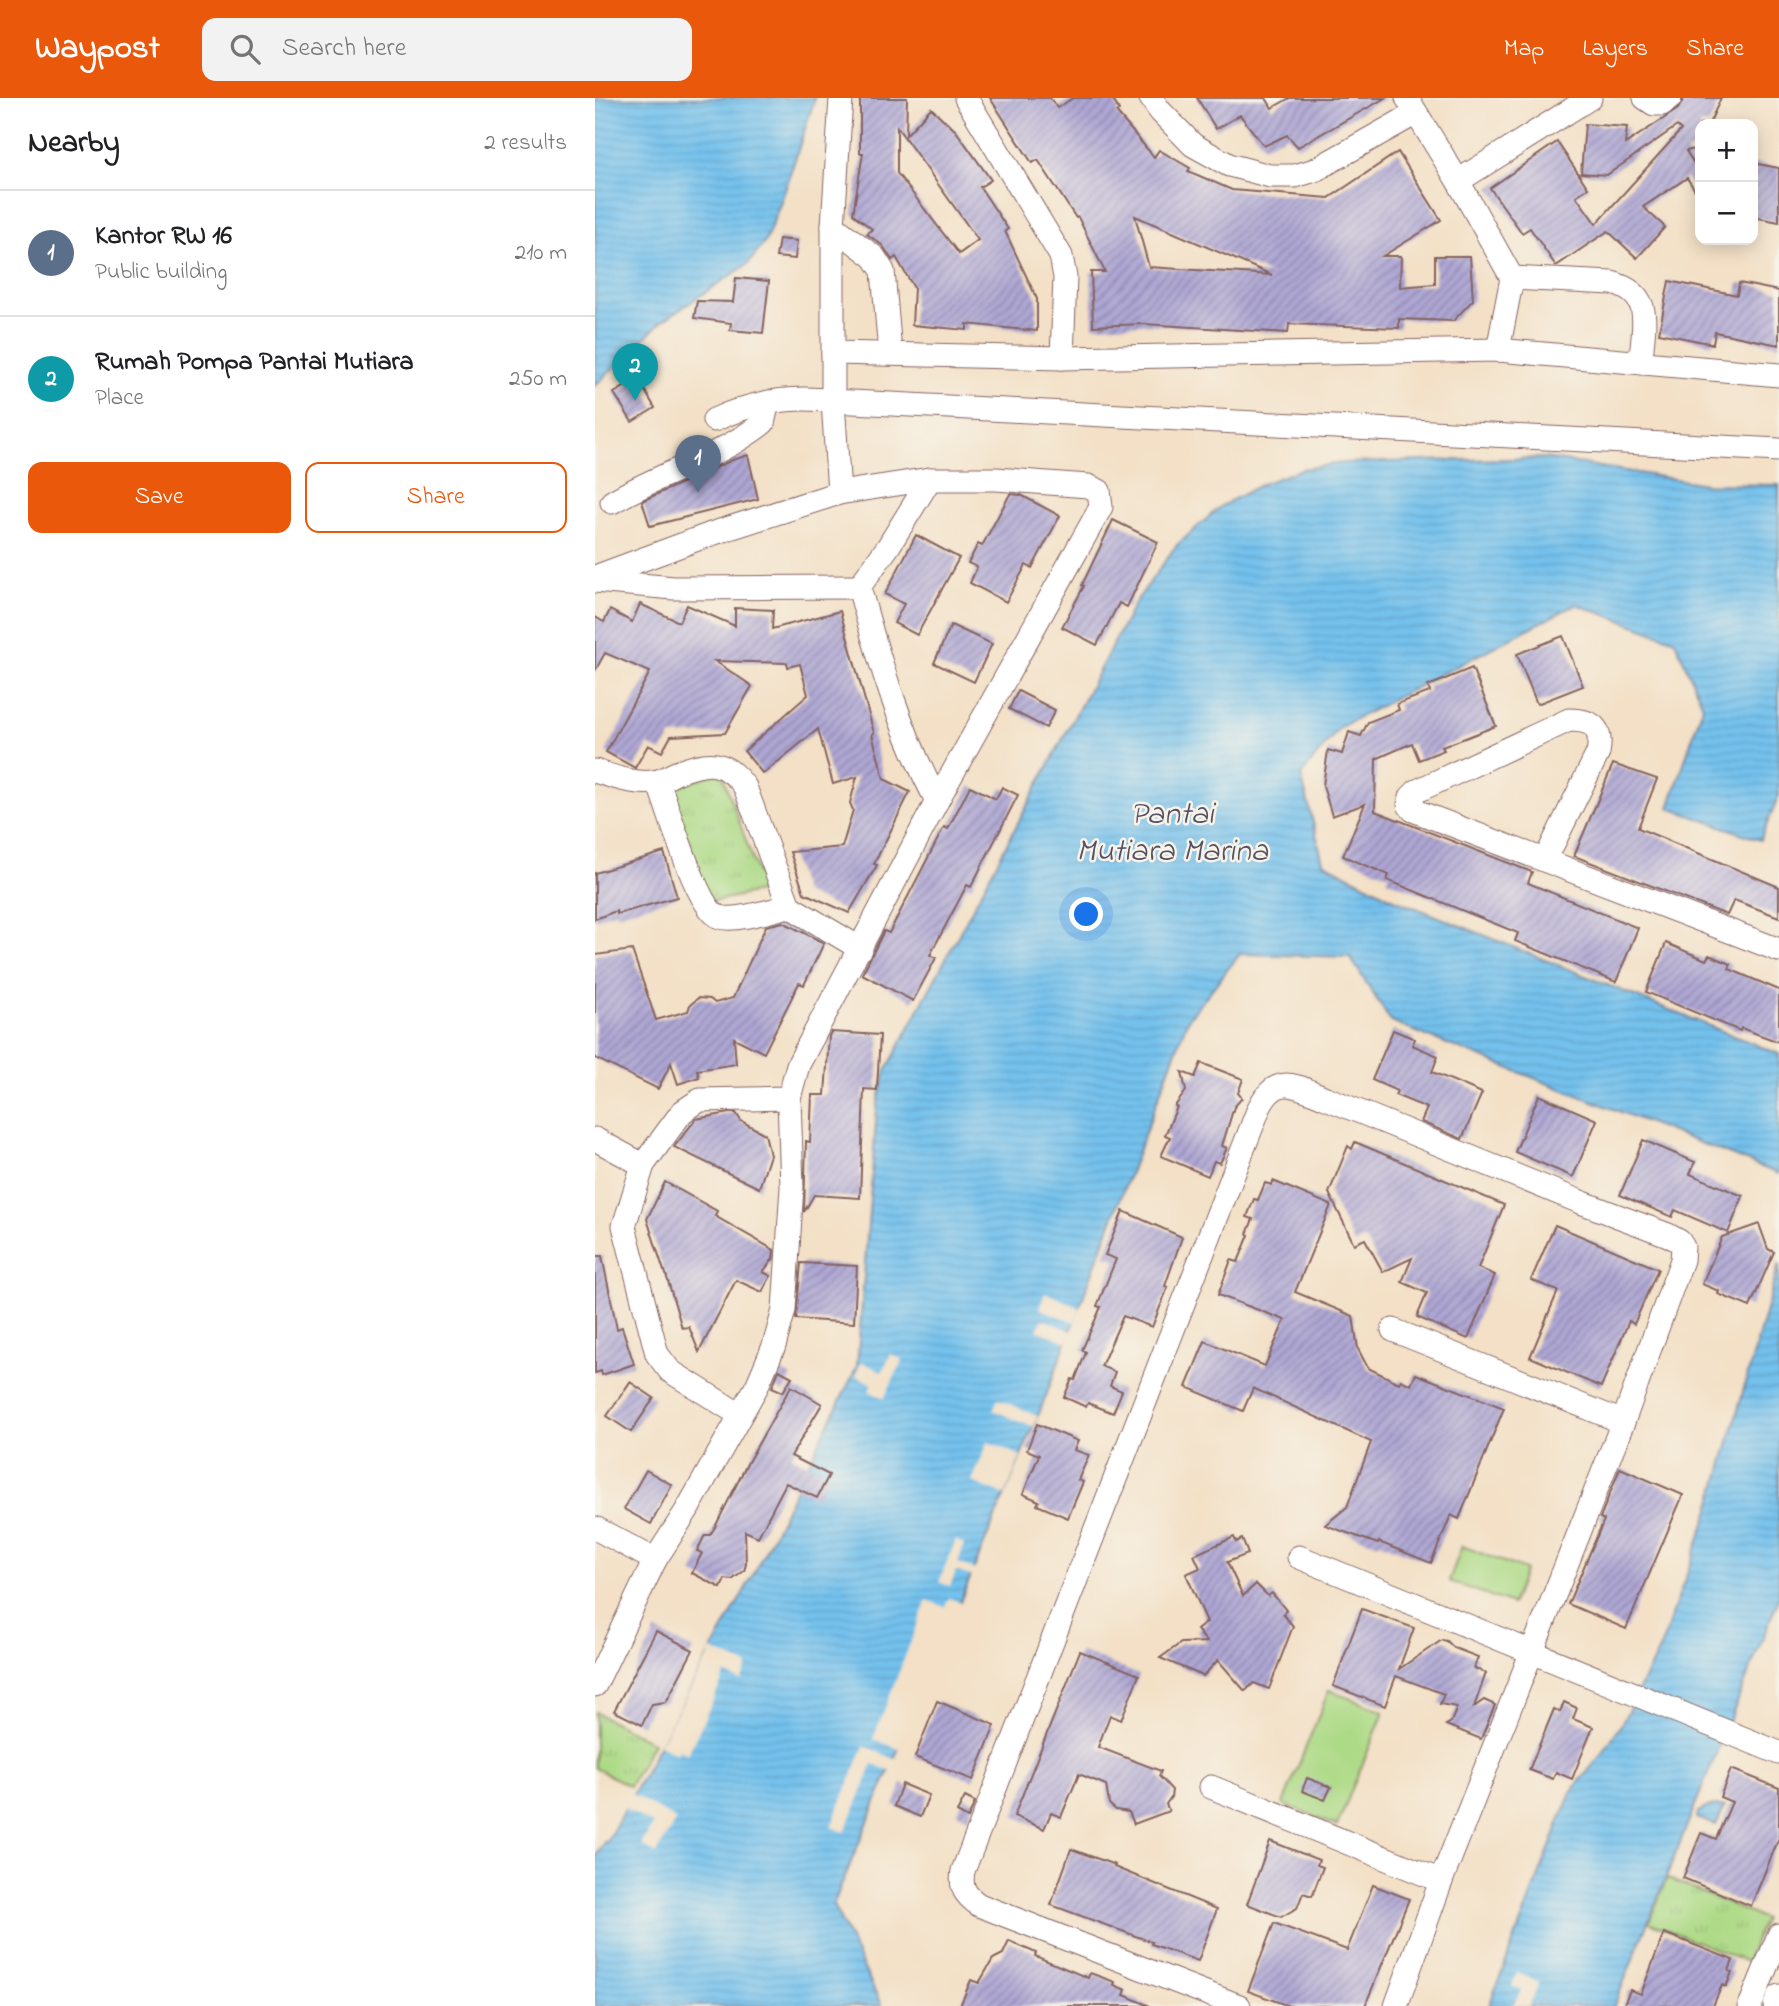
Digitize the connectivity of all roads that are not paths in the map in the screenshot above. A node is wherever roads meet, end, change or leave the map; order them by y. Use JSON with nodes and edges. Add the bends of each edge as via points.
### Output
{"nodes":[{"id":1,"x":841,"y":98,"type":"edge"},
{"id":2,"x":966,"y":98,"type":"edge"},
{"id":3,"x":1151,"y":98,"type":"edge"},
{"id":4,"x":1590,"y":98,"type":"edge"},
{"id":5,"x":1645,"y":98,"type":"edge"},
{"id":6,"x":1670,"y":98,"type":"edge"},
{"id":7,"x":1412,"y":106,"type":"edge"},
{"id":8,"x":1458,"y":181,"type":"junction"},
{"id":9,"x":832,"y":226,"type":"junction"},
{"id":10,"x":1512,"y":278,"type":"junction"},
{"id":11,"x":1498,"y":350,"type":"junction"},
{"id":12,"x":833,"y":353,"type":"junction"},
{"id":13,"x":890,"y":354,"type":"junction"},
{"id":14,"x":1062,"y":358,"type":"junction"},
{"id":15,"x":1641,"y":363,"type":"junction"},
{"id":16,"x":1779,"y":375,"type":"edge"},
{"id":17,"x":833,"y":401,"type":"junction"},
{"id":18,"x":768,"y":402,"type":"junction"},
{"id":19,"x":714,"y":419,"type":"dead end"},
{"id":20,"x":1779,"y":450,"type":"edge"},
{"id":21,"x":930,"y":479,"type":"junction"},
{"id":22,"x":839,"y":493,"type":"junction"},
{"id":23,"x":612,"y":502,"type":"dead end"},
{"id":24,"x":595,"y":580,"type":"edge"},
{"id":25,"x":859,"y":587,"type":"junction"},
{"id":26,"x":595,"y":771,"type":"edge"},
{"id":27,"x":658,"y":781,"type":"junction"},
{"id":28,"x":937,"y":802,"type":"junction"},
{"id":29,"x":1545,"y":860,"type":"junction"},
{"id":30,"x":789,"y":906,"type":"junction"},
{"id":31,"x":861,"y":949,"type":"junction"},
{"id":32,"x":1779,"y":950,"type":"edge"},
{"id":33,"x":789,"y":1098,"type":"junction"},
{"id":34,"x":595,"y":1139,"type":"edge"},
{"id":35,"x":643,"y":1166,"type":"junction"},
{"id":36,"x":1393,"y":1330,"type":"dead end"},
{"id":37,"x":740,"y":1415,"type":"junction"},
{"id":38,"x":1623,"y":1422,"type":"junction"},
{"id":39,"x":595,"y":1528,"type":"edge"},
{"id":40,"x":1299,"y":1557,"type":"dead end"},
{"id":41,"x":655,"y":1560,"type":"junction"},
{"id":42,"x":1532,"y":1653,"type":"junction"},
{"id":43,"x":595,"y":1685,"type":"edge"},
{"id":44,"x":1779,"y":1753,"type":"edge"},
{"id":45,"x":1211,"y":1787,"type":"dead end"},
{"id":46,"x":1441,"y":1881,"type":"junction"},
{"id":47,"x":1779,"y":1935,"type":"edge"},
{"id":48,"x":1779,"y":1996,"type":"edge"},
{"id":49,"x":1240,"y":2006,"type":"edge"},
{"id":50,"x":1396,"y":2006,"type":"edge"},
{"id":51,"x":1750,"y":2006,"type":"edge"},
{"id":52,"x":1775,"y":2006,"type":"edge"}],
"edges":[{"from":1,"to":9,"type":"street"},
{"from":2,"to":14,"type":"street","via":[[1061,256],[1065,277]]},
{"from":3,"to":7,"type":"street","via":[[1193,145],[1229,165],[1270,176],[1315,170]]},
{"from":4,"to":8,"type":"street"},
{"from":5,"to":6,"type":"street","via":[[1654,104]]},
{"from":7,"to":8,"type":"street"},
{"from":8,"to":10,"type":"street"},
{"from":9,"to":12,"type":"street"},
{"from":9,"to":13,"type":"street","via":[[874,257],[883,271]]},
{"from":10,"to":11,"type":"street"},
{"from":10,"to":15,"type":"street","via":[[1626,287],[1635,293],[1643,312]]},
{"from":11,"to":14,"type":"street"},
{"from":11,"to":15,"type":"street"},
{"from":12,"to":13,"type":"street"},
{"from":12,"to":17,"type":"street"},
{"from":13,"to":14,"type":"street"},
{"from":15,"to":16,"type":"street"},
{"from":17,"to":18,"type":"street"},
{"from":17,"to":20,"type":"street"},
{"from":17,"to":22,"type":"street"},
{"from":18,"to":19,"type":"street"},
{"from":18,"to":23,"type":"street","via":[[763,423],[755,430]]},
{"from":21,"to":22,"type":"street"},
{"from":21,"to":25,"type":"street"},
{"from":21,"to":28,"type":"street","via":[[1087,486],[1099,491],[1101,498],[1098,514]]},
{"from":22,"to":24,"type":"street","via":[[711,534]]},
{"from":24,"to":25,"type":"street","via":[[674,588]]},
{"from":25,"to":28,"type":"street","via":[[898,718]]},
{"from":26,"to":27,"type":"street","via":[[623,780]]},
{"from":27,"to":30,"type":"street","via":[[708,910],[723,918]]},
{"from":27,"to":30,"type":"street","via":[[710,764],[734,773],[745,787]]},
{"from":28,"to":31,"type":"street"},
{"from":29,"to":29,"type":"street","via":[[1413,810],[1411,797],[1417,790],[1569,720],[1592,724],[1600,743],[1598,753]]},
{"from":29,"to":32,"type":"street"},
{"from":30,"to":31,"type":"street"},
{"from":31,"to":33,"type":"street","via":[[798,1065]]},
{"from":33,"to":35,"type":"street","via":[[699,1100],[682,1112]]},
{"from":33,"to":37,"type":"street","via":[[792,1187],[784,1310],[774,1346]]},
{"from":34,"to":35,"type":"street"},
{"from":35,"to":37,"type":"street","via":[[624,1226],[657,1354],[670,1371]]},
{"from":36,"to":38,"type":"street"},
{"from":37,"to":41,"type":"street"},
{"from":38,"to":42,"type":"street"},
{"from":38,"to":49,"type":"street","via":[[1682,1259],[1679,1241],[1292,1085],[1276,1086],[1265,1095],[961,1885],[967,1897],[979,1905]]},
{"from":39,"to":41,"type":"street"},
{"from":40,"to":42,"type":"street"},
{"from":41,"to":43,"type":"street"},
{"from":42,"to":44,"type":"street"},
{"from":42,"to":46,"type":"street"},
{"from":45,"to":46,"type":"street"},
{"from":46,"to":50,"type":"street"},
{"from":47,"to":51,"type":"street"},
{"from":48,"to":52,"type":"street"}]}
